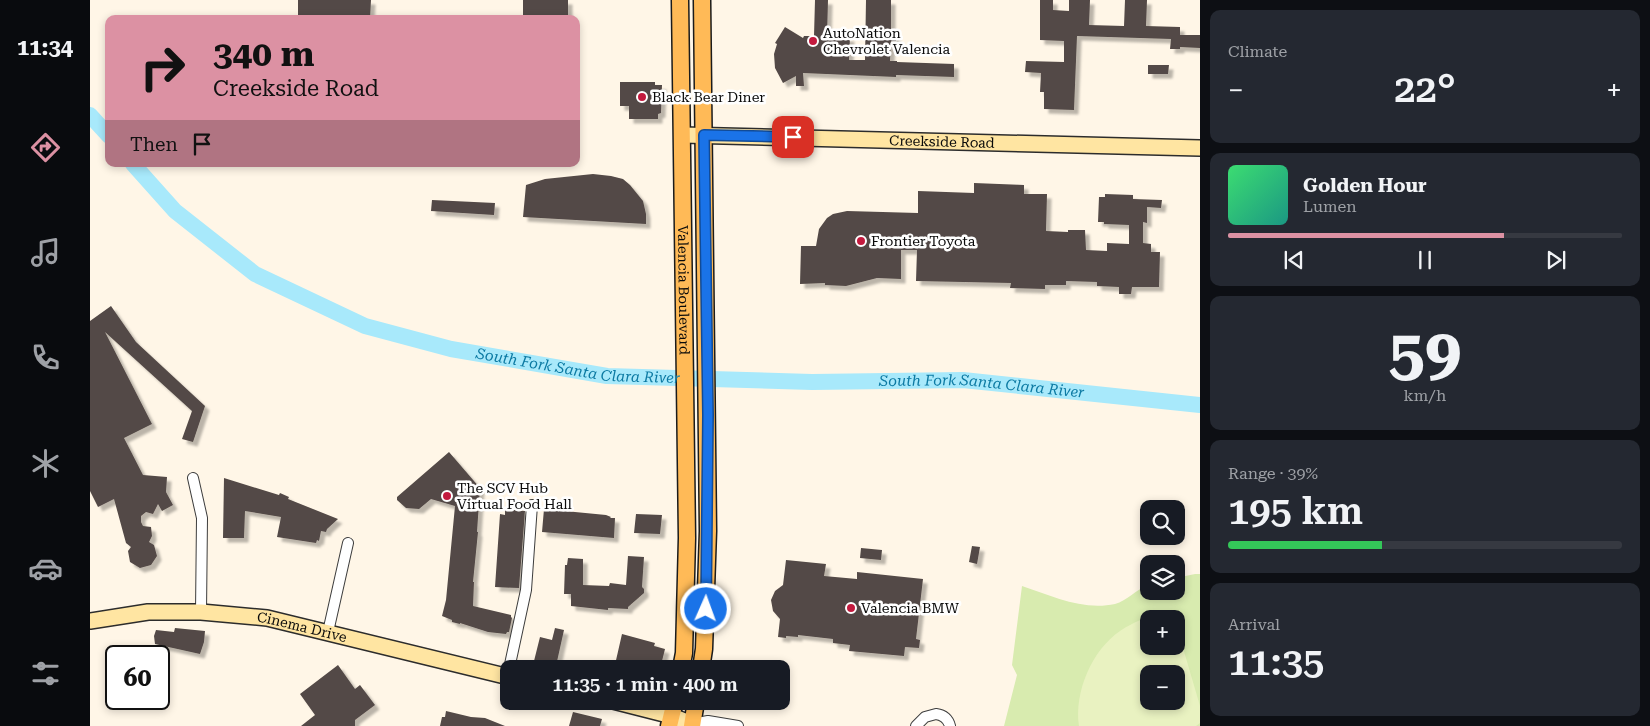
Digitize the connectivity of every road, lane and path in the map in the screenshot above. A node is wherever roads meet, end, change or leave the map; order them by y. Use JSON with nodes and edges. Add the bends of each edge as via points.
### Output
{"nodes":[{"id":1,"x":680,"y":0,"type":"edge"},
{"id":2,"x":702,"y":0,"type":"edge"},
{"id":3,"x":683,"y":135,"type":"junction"},
{"id":4,"x":704,"y":135,"type":"junction"},
{"id":5,"x":1200,"y":148,"type":"edge"},
{"id":6,"x":194,"y":478,"type":"dead end"},
{"id":7,"x":532,"y":504,"type":"dead end"},
{"id":8,"x":348,"y":543,"type":"dead end"},
{"id":9,"x":201,"y":612,"type":"junction"},
{"id":10,"x":90,"y":621,"type":"edge"},
{"id":11,"x":328,"y":632,"type":"junction"},
{"id":12,"x":512,"y":660,"type":"edge"},
{"id":13,"x":683,"y":660,"type":"edge"},
{"id":14,"x":702,"y":660,"type":"edge"},
{"id":15,"x":500,"y":671,"type":"edge"},
{"id":16,"x":654,"y":710,"type":"edge"},
{"id":17,"x":695,"y":710,"type":"edge"},
{"id":18,"x":672,"y":714,"type":"edge"},
{"id":19,"x":693,"y":725,"type":"edge"},
{"id":20,"x":738,"y":726,"type":"edge"},
{"id":21,"x":916,"y":726,"type":"edge"},
{"id":22,"x":950,"y":726,"type":"edge"}],
"edges":[{"from":1,"to":3,"type":"main road","name":"Valencia Boulevard"},
{"from":2,"to":4,"type":"main road","name":"Valencia Boulevard"},
{"from":3,"to":4,"type":"street","name":"Creekside Road"},
{"from":3,"to":13,"type":"main road","name":"Valencia Boulevard","via":[[687,576]]},
{"from":4,"to":5,"type":"street","name":"Creekside Road"},
{"from":4,"to":14,"type":"main road","name":"Valencia Boulevard","via":[[708,415],[707,570]]},
{"from":6,"to":9,"type":"street","via":[[202,518]]},
{"from":7,"to":12,"type":"street","via":[[526,590]]},
{"from":8,"to":11,"type":"street"},
{"from":9,"to":10,"type":"street","name":"Cinema Drive","via":[[148,612]]},
{"from":9,"to":11,"type":"street","name":"Cinema Drive","via":[[267,618]]},
{"from":11,"to":15,"type":"street","name":"Cinema Drive"},
{"from":16,"to":18,"type":"street"},
{"from":17,"to":19,"type":"main road"},
{"from":18,"to":19,"type":"street"},
{"from":19,"to":20,"type":"street","via":[[708,721]]},
{"from":21,"to":22,"type":"street","via":[[925,717],[936,714],[945,717]]}]}
